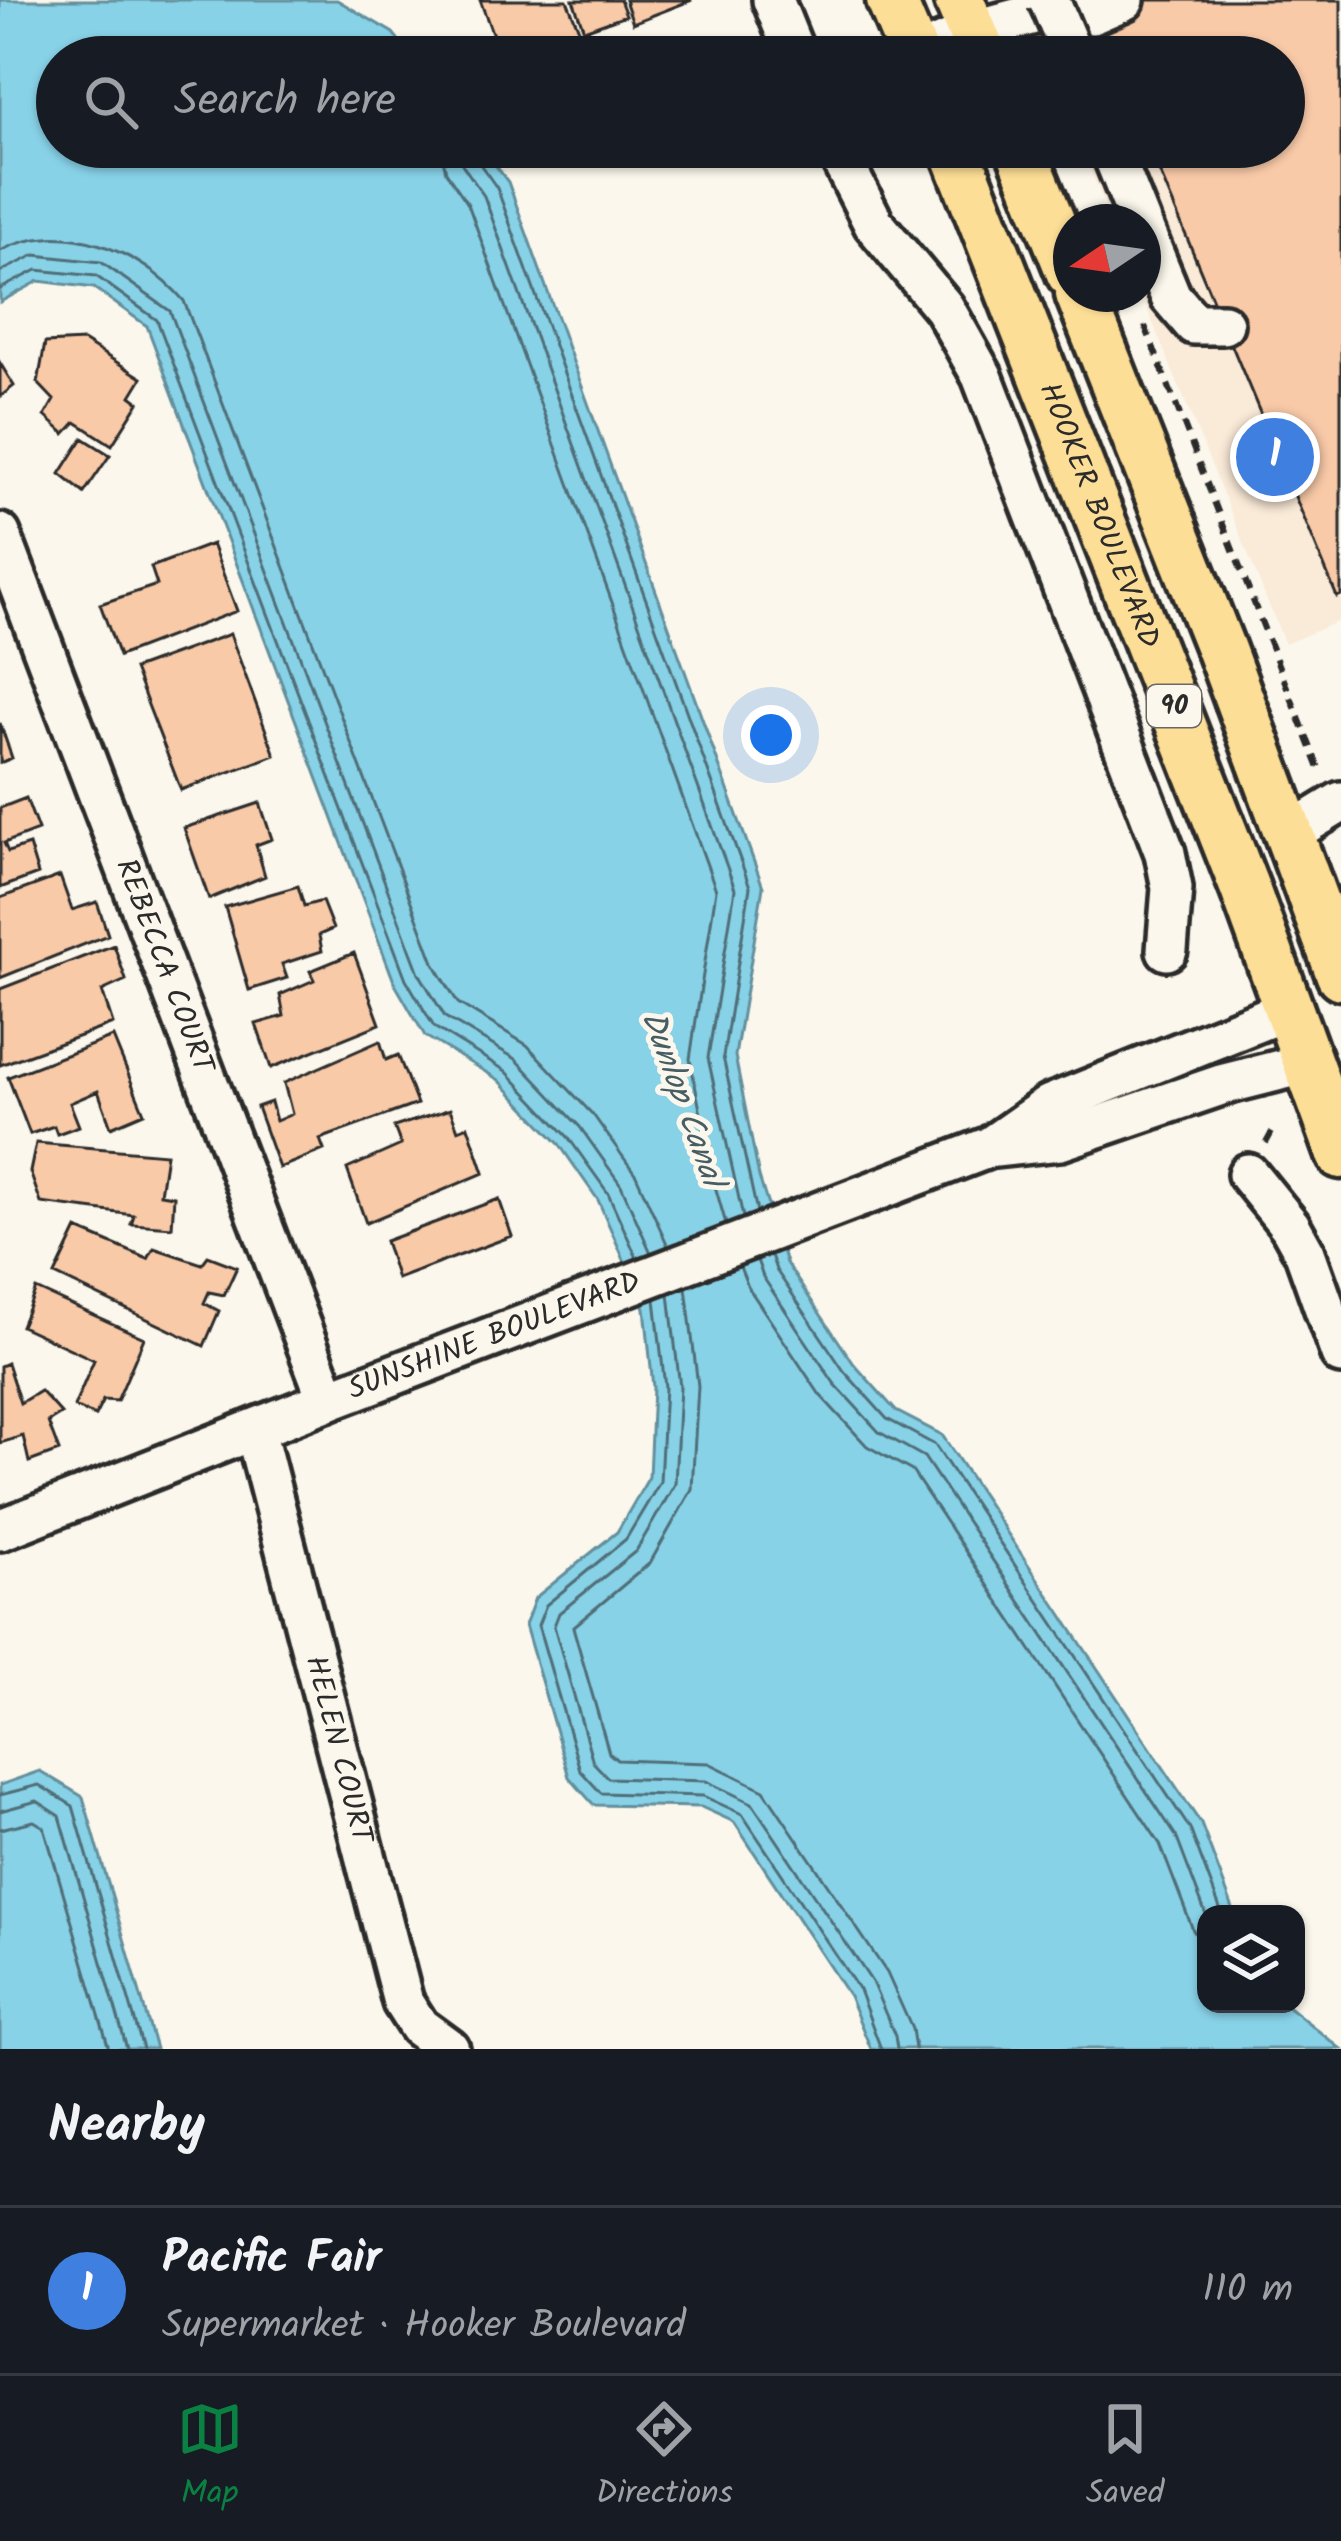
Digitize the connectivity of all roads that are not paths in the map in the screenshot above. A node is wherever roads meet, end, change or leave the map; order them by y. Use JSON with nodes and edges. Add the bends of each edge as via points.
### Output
{"nodes":[{"id":1,"x":772,"y":0,"type":"edge"},
{"id":2,"x":891,"y":0,"type":"edge"},
{"id":3,"x":1009,"y":0,"type":"edge"},
{"id":4,"x":1124,"y":0,"type":"edge"},
{"id":5,"x":1068,"y":24,"type":"edge"},
{"id":6,"x":971,"y":29,"type":"edge"},
{"id":7,"x":787,"y":36,"type":"edge"},
{"id":8,"x":906,"y":36,"type":"edge"},
{"id":9,"x":846,"y":168,"type":"edge"},
{"id":10,"x":962,"y":168,"type":"edge"},
{"id":11,"x":1031,"y":168,"type":"edge"},
{"id":12,"x":1119,"y":168,"type":"edge"},
{"id":13,"x":1133,"y":204,"type":"edge"},
{"id":14,"x":1053,"y":226,"type":"edge"},
{"id":15,"x":1161,"y":273,"type":"edge"},
{"id":16,"x":1086,"y":312,"type":"edge"},
{"id":17,"x":1223,"y":323,"type":"dead end"},
{"id":18,"x":0,"y":534,"type":"edge"},
{"id":19,"x":1337,"y":804,"type":"edge"},
{"id":20,"x":1290,"y":833,"type":"junction"},
{"id":21,"x":1168,"y":950,"type":"dead end"},
{"id":22,"x":1341,"y":975,"type":"edge"},
{"id":23,"x":1341,"y":993,"type":"edge"},
{"id":24,"x":1289,"y":1009,"type":"junction"},
{"id":25,"x":1325,"y":1059,"type":"edge"},
{"id":26,"x":990,"y":1147,"type":"junction"},
{"id":27,"x":1341,"y":1154,"type":"edge"},
{"id":28,"x":1249,"y":1174,"type":"dead end"},
{"id":29,"x":1341,"y":1354,"type":"edge"},
{"id":30,"x":328,"y":1400,"type":"junction"},
{"id":31,"x":255,"y":1430,"type":"junction"},
{"id":32,"x":0,"y":1530,"type":"edge"},
{"id":33,"x":449,"y":2049,"type":"edge"}],
"edges":[{"from":1,"to":7,"type":"street"},
{"from":2,"to":8,"type":"main road"},
{"from":3,"to":6,"type":"street"},
{"from":4,"to":5,"type":"street"},
{"from":5,"to":6,"type":"street"},
{"from":9,"to":21,"type":"street","name":"HOOKER BOULEVARD","via":[[874,224],[944,308],[982,376],[1165,853]]},
{"from":10,"to":24,"type":"main road","name":"HOOKER BOULEVARD","number":"90"},
{"from":11,"to":14,"type":"main road"},
{"from":12,"to":13,"type":"street"},
{"from":15,"to":17,"type":"street","via":[[1194,324]]},
{"from":16,"to":20,"type":"main road","name":"HOOKER BOULEVARD","number":"90"},
{"from":18,"to":30,"type":"street","name":"REBECCA COURT"},
{"from":19,"to":20,"type":"street"},
{"from":20,"to":22,"type":"main road","name":"HOOKER BOULEVARD","number":"90"},
{"from":23,"to":24,"type":"main road","name":"SUNSHINE BOULEVARD"},
{"from":24,"to":25,"type":"main road","name":"HOOKER BOULEVARD","number":"90"},
{"from":24,"to":26,"type":"street","name":"SUNSHINE BOULEVARD","via":[[1050,1105]]},
{"from":25,"to":26,"type":"street","name":"SUNSHINE BOULEVARD","via":[[1060,1140]]},
{"from":25,"to":27,"type":"main road","name":"HOOKER BOULEVARD","number":"90"},
{"from":26,"to":30,"type":"street","name":"SUNSHINE BOULEVARD"},
{"from":28,"to":29,"type":"street","via":[[1298,1239]]},
{"from":30,"to":31,"type":"street","name":"SUNSHINE BOULEVARD"},
{"from":31,"to":32,"type":"street","name":"SUNSHINE BOULEVARD"},
{"from":31,"to":33,"type":"street","name":"HELEN COURT","via":[[403,2002]]}]}
